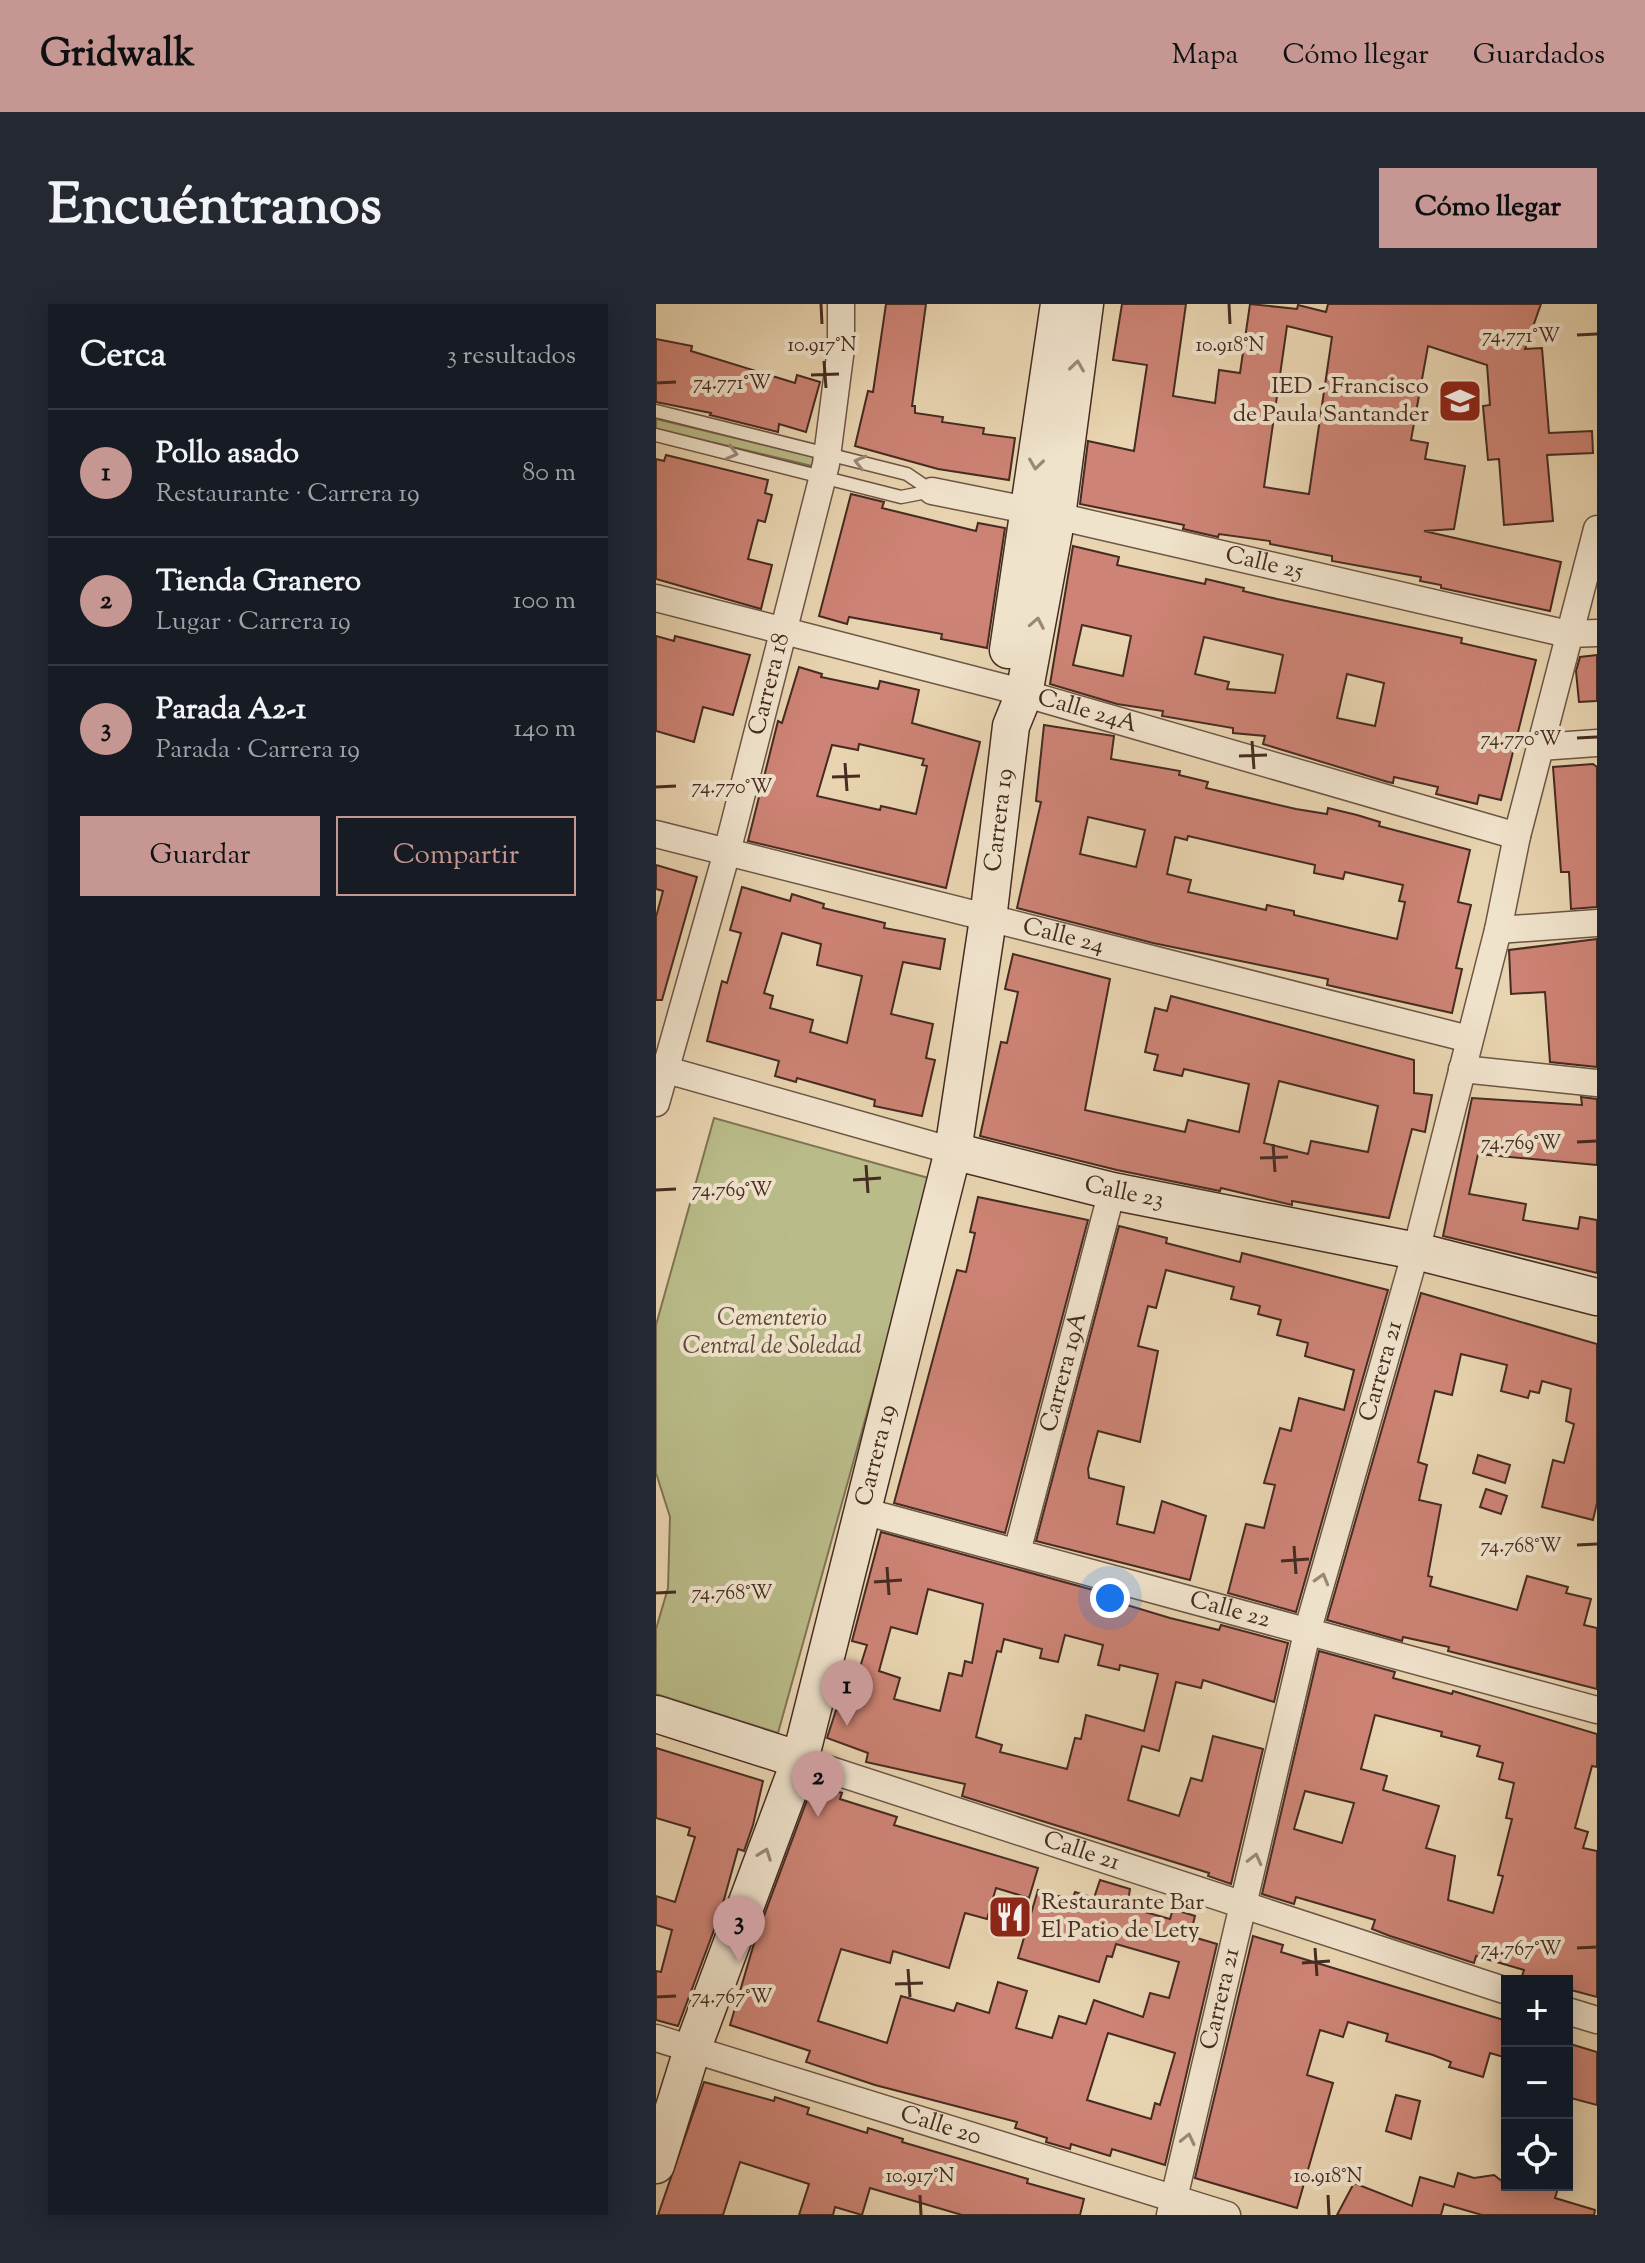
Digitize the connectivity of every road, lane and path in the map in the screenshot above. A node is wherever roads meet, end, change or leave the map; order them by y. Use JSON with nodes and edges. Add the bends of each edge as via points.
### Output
{"nodes":[{"id":1,"x":841,"y":304,"type":"edge"},
{"id":2,"x":1059,"y":304,"type":"edge"},
{"id":3,"x":1085,"y":304,"type":"edge"},
{"id":4,"x":656,"y":411,"type":"edge"},
{"id":5,"x":656,"y":435,"type":"edge"},
{"id":6,"x":826,"y":465,"type":"junction"},
{"id":7,"x":932,"y":491,"type":"junction"},
{"id":8,"x":1043,"y":513,"type":"junction"},
{"id":9,"x":1597,"y":529,"type":"edge"},
{"id":10,"x":656,"y":598,"type":"edge"},
{"id":11,"x":782,"y":629,"type":"junction"},
{"id":12,"x":1597,"y":633,"type":"edge"},
{"id":13,"x":1568,"y":634,"type":"junction"},
{"id":14,"x":1012,"y":702,"type":"junction"},
{"id":15,"x":1597,"y":743,"type":"edge"},
{"id":16,"x":1540,"y":747,"type":"junction"},
{"id":17,"x":656,"y":834,"type":"edge"},
{"id":18,"x":1517,"y":836,"type":"junction"},
{"id":19,"x":727,"y":852,"type":"junction"},
{"id":20,"x":988,"y":919,"type":"junction"},
{"id":21,"x":1597,"y":923,"type":"edge"},
{"id":22,"x":1498,"y":930,"type":"junction"},
{"id":23,"x":1469,"y":1039,"type":"junction"},
{"id":24,"x":661,"y":1068,"type":"edge"},
{"id":25,"x":1462,"y":1069,"type":"junction"},
{"id":26,"x":1597,"y":1083,"type":"edge"},
{"id":27,"x":656,"y":1103,"type":"edge"},
{"id":28,"x":953,"y":1151,"type":"junction"},
{"id":29,"x":1112,"y":1191,"type":"junction"},
{"id":30,"x":1416,"y":1251,"type":"junction"},
{"id":31,"x":1597,"y":1297,"type":"edge"},
{"id":32,"x":863,"y":1511,"type":"junction"},
{"id":33,"x":1017,"y":1552,"type":"junction"},
{"id":34,"x":1308,"y":1629,"type":"junction"},
{"id":35,"x":1597,"y":1710,"type":"edge"},
{"id":36,"x":656,"y":1714,"type":"edge"},
{"id":37,"x":800,"y":1760,"type":"junction"},
{"id":38,"x":1244,"y":1905,"type":"junction"},
{"id":39,"x":1501,"y":1989,"type":"edge"},
{"id":40,"x":1573,"y":2013,"type":"edge"},
{"id":41,"x":1597,"y":2020,"type":"edge"},
{"id":42,"x":656,"y":2038,"type":"edge"},
{"id":43,"x":692,"y":2050,"type":"junction"},
{"id":44,"x":656,"y":2165,"type":"edge"},
{"id":45,"x":1172,"y":2207,"type":"edge"},
{"id":46,"x":1227,"y":2215,"type":"edge"}],
"edges":[{"from":1,"to":6,"type":"street","name":"Carrera 18","via":[[841,348]]},
{"from":2,"to":8,"type":"street","name":"Carrera 19","one_way":true},
{"from":8,"to":3,"type":"street","name":"Carrera 19","one_way":true},
{"from":4,"to":6,"type":"lane","name":"Calle 25"},
{"from":5,"to":6,"type":"lane","name":"Calle 25","one_way":true},
{"from":7,"to":6,"type":"lane","name":"Calle 25","one_way":true,"via":[[907,474]]},
{"from":6,"to":7,"type":"lane","name":"Calle 25","via":[[901,497]]},
{"from":6,"to":11,"type":"street","name":"Carrera 18"},
{"from":7,"to":8,"type":"street","name":"Calle 25"},
{"from":8,"to":13,"type":"street","name":"Calle 25"},
{"from":8,"to":14,"type":"street","name":"Carrera 19"},
{"from":9,"to":13,"type":"street","name":"Carrera 21"},
{"from":10,"to":11,"type":"street","name":"Calle 24A"},
{"from":11,"to":14,"type":"street","name":"Calle 24A"},
{"from":11,"to":19,"type":"street","name":"Carrera 18"},
{"from":12,"to":13,"type":"street","name":"Calle 25"},
{"from":13,"to":16,"type":"street","name":"Carrera 21"},
{"from":14,"to":18,"type":"street","name":"Calle 24A"},
{"from":14,"to":20,"type":"street","name":"Carrera 19"},
{"from":15,"to":16,"type":"street"},
{"from":16,"to":18,"type":"street","name":"Carrera 21"},
{"from":17,"to":19,"type":"street","name":"Calle 24"},
{"from":18,"to":22,"type":"street","name":"Carrera 21"},
{"from":19,"to":20,"type":"street","name":"Calle 24"},
{"from":19,"to":24,"type":"street","name":"Carrera 18"},
{"from":20,"to":23,"type":"street","name":"Calle 24"},
{"from":20,"to":28,"type":"street","name":"Carrera 19"},
{"from":21,"to":22,"type":"street"},
{"from":22,"to":23,"type":"street","name":"Carrera 21"},
{"from":23,"to":25,"type":"street","name":"Carrera 21"},
{"from":24,"to":27,"type":"street","name":"Carrera 18"},
{"from":24,"to":28,"type":"street","name":"Calle 23"},
{"from":25,"to":26,"type":"street"},
{"from":25,"to":30,"type":"street","name":"Carrera 21"},
{"from":28,"to":29,"type":"street","name":"Calle 23"},
{"from":28,"to":32,"type":"street","name":"Carrera 19"},
{"from":29,"to":30,"type":"street","name":"Calle 23"},
{"from":29,"to":33,"type":"street","name":"Carrera 19A"},
{"from":30,"to":31,"type":"street","name":"Calle 23"},
{"from":34,"to":30,"type":"street","name":"Carrera 21","one_way":true},
{"from":32,"to":33,"type":"street","name":"Calle 22"},
{"from":32,"to":37,"type":"street","name":"Carrera 19"},
{"from":33,"to":34,"type":"street","name":"Calle 22"},
{"from":34,"to":35,"type":"street","name":"Calle 22"},
{"from":38,"to":34,"type":"street","name":"Carrera 21","one_way":true},
{"from":36,"to":37,"type":"street","name":"Calle 21"},
{"from":37,"to":38,"type":"street","name":"Calle 21"},
{"from":43,"to":37,"type":"street","name":"Carrera 19","one_way":true},
{"from":38,"to":39,"type":"street","name":"Calle 21"},
{"from":45,"to":38,"type":"street","name":"Carrera 21","one_way":true},
{"from":40,"to":41,"type":"street"},
{"from":42,"to":43,"type":"street","name":"Calle 20"},
{"from":43,"to":44,"type":"street","name":"Carrera 19"},
{"from":43,"to":45,"type":"street","name":"Calle 20"},
{"from":45,"to":46,"type":"street","name":"Calle 20"}]}
